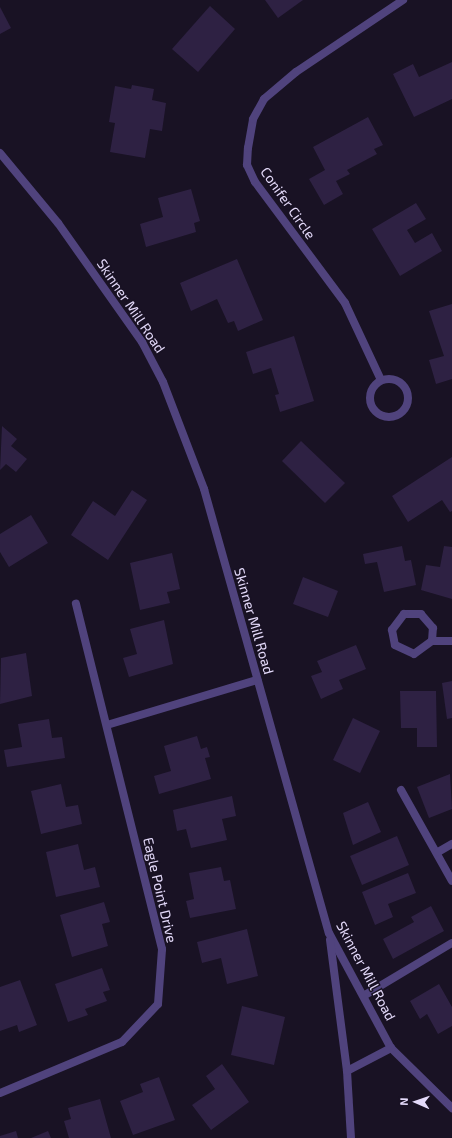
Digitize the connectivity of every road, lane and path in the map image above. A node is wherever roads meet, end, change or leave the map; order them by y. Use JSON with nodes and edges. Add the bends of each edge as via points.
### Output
{"nodes":[{"id":1,"x":403,"y":0,"type":"edge"},
{"id":2,"x":0,"y":153,"type":"edge"},
{"id":3,"x":381,"y":380,"type":"junction"},
{"id":4,"x":76,"y":604,"type":"dead end"},
{"id":5,"x":432,"y":641,"type":"junction"},
{"id":6,"x":452,"y":641,"type":"edge"},
{"id":7,"x":257,"y":680,"type":"junction"},
{"id":8,"x":106,"y":725,"type":"junction"},
{"id":9,"x":401,"y":790,"type":"dead end"},
{"id":10,"x":452,"y":844,"type":"edge"},
{"id":11,"x":438,"y":852,"type":"junction"},
{"id":12,"x":452,"y":881,"type":"edge"},
{"id":13,"x":329,"y":933,"type":"junction"},
{"id":14,"x":452,"y":944,"type":"edge"},
{"id":15,"x":365,"y":995,"type":"junction"},
{"id":16,"x":391,"y":1048,"type":"junction"},
{"id":17,"x":347,"y":1071,"type":"junction"},
{"id":18,"x":0,"y":1093,"type":"edge"},
{"id":19,"x":452,"y":1108,"type":"edge"},
{"id":20,"x":351,"y":1138,"type":"edge"}],
"edges":[{"from":1,"to":3,"type":"street","name":"Conifer Circle","via":[[296,72],[264,99],[253,119],[247,165],[255,182],[345,303]]},
{"from":2,"to":7,"type":"street","name":"Skinner Mill Road","via":[[58,223],[129,323],[163,382],[204,489]]},
{"from":3,"to":3,"type":"street","via":[[371,392],[373,408],[383,416],[402,412],[408,400],[406,390],[396,380]]},
{"from":4,"to":8,"type":"street","name":"Eagle Point Drive"},
{"from":5,"to":5,"type":"street","via":[[414,654],[395,645],[392,630],[404,614],[421,614],[433,628]]},
{"from":5,"to":6,"type":"street"},
{"from":7,"to":8,"type":"street"},
{"from":7,"to":13,"type":"street","name":"Skinner Mill Road"},
{"from":8,"to":18,"type":"street","name":"Eagle Point Drive","via":[[162,949],[158,1004],[122,1042]]},
{"from":9,"to":11,"type":"street"},
{"from":10,"to":11,"type":"street"},
{"from":11,"to":12,"type":"street"},
{"from":13,"to":15,"type":"street","name":"Skinner Mill Road"},
{"from":13,"to":17,"type":"street"},
{"from":14,"to":15,"type":"street"},
{"from":15,"to":16,"type":"street","name":"Skinner Mill Road"},
{"from":16,"to":17,"type":"street"},
{"from":16,"to":19,"type":"street","name":"Skinner Mill Road"},
{"from":17,"to":20,"type":"street"}]}
